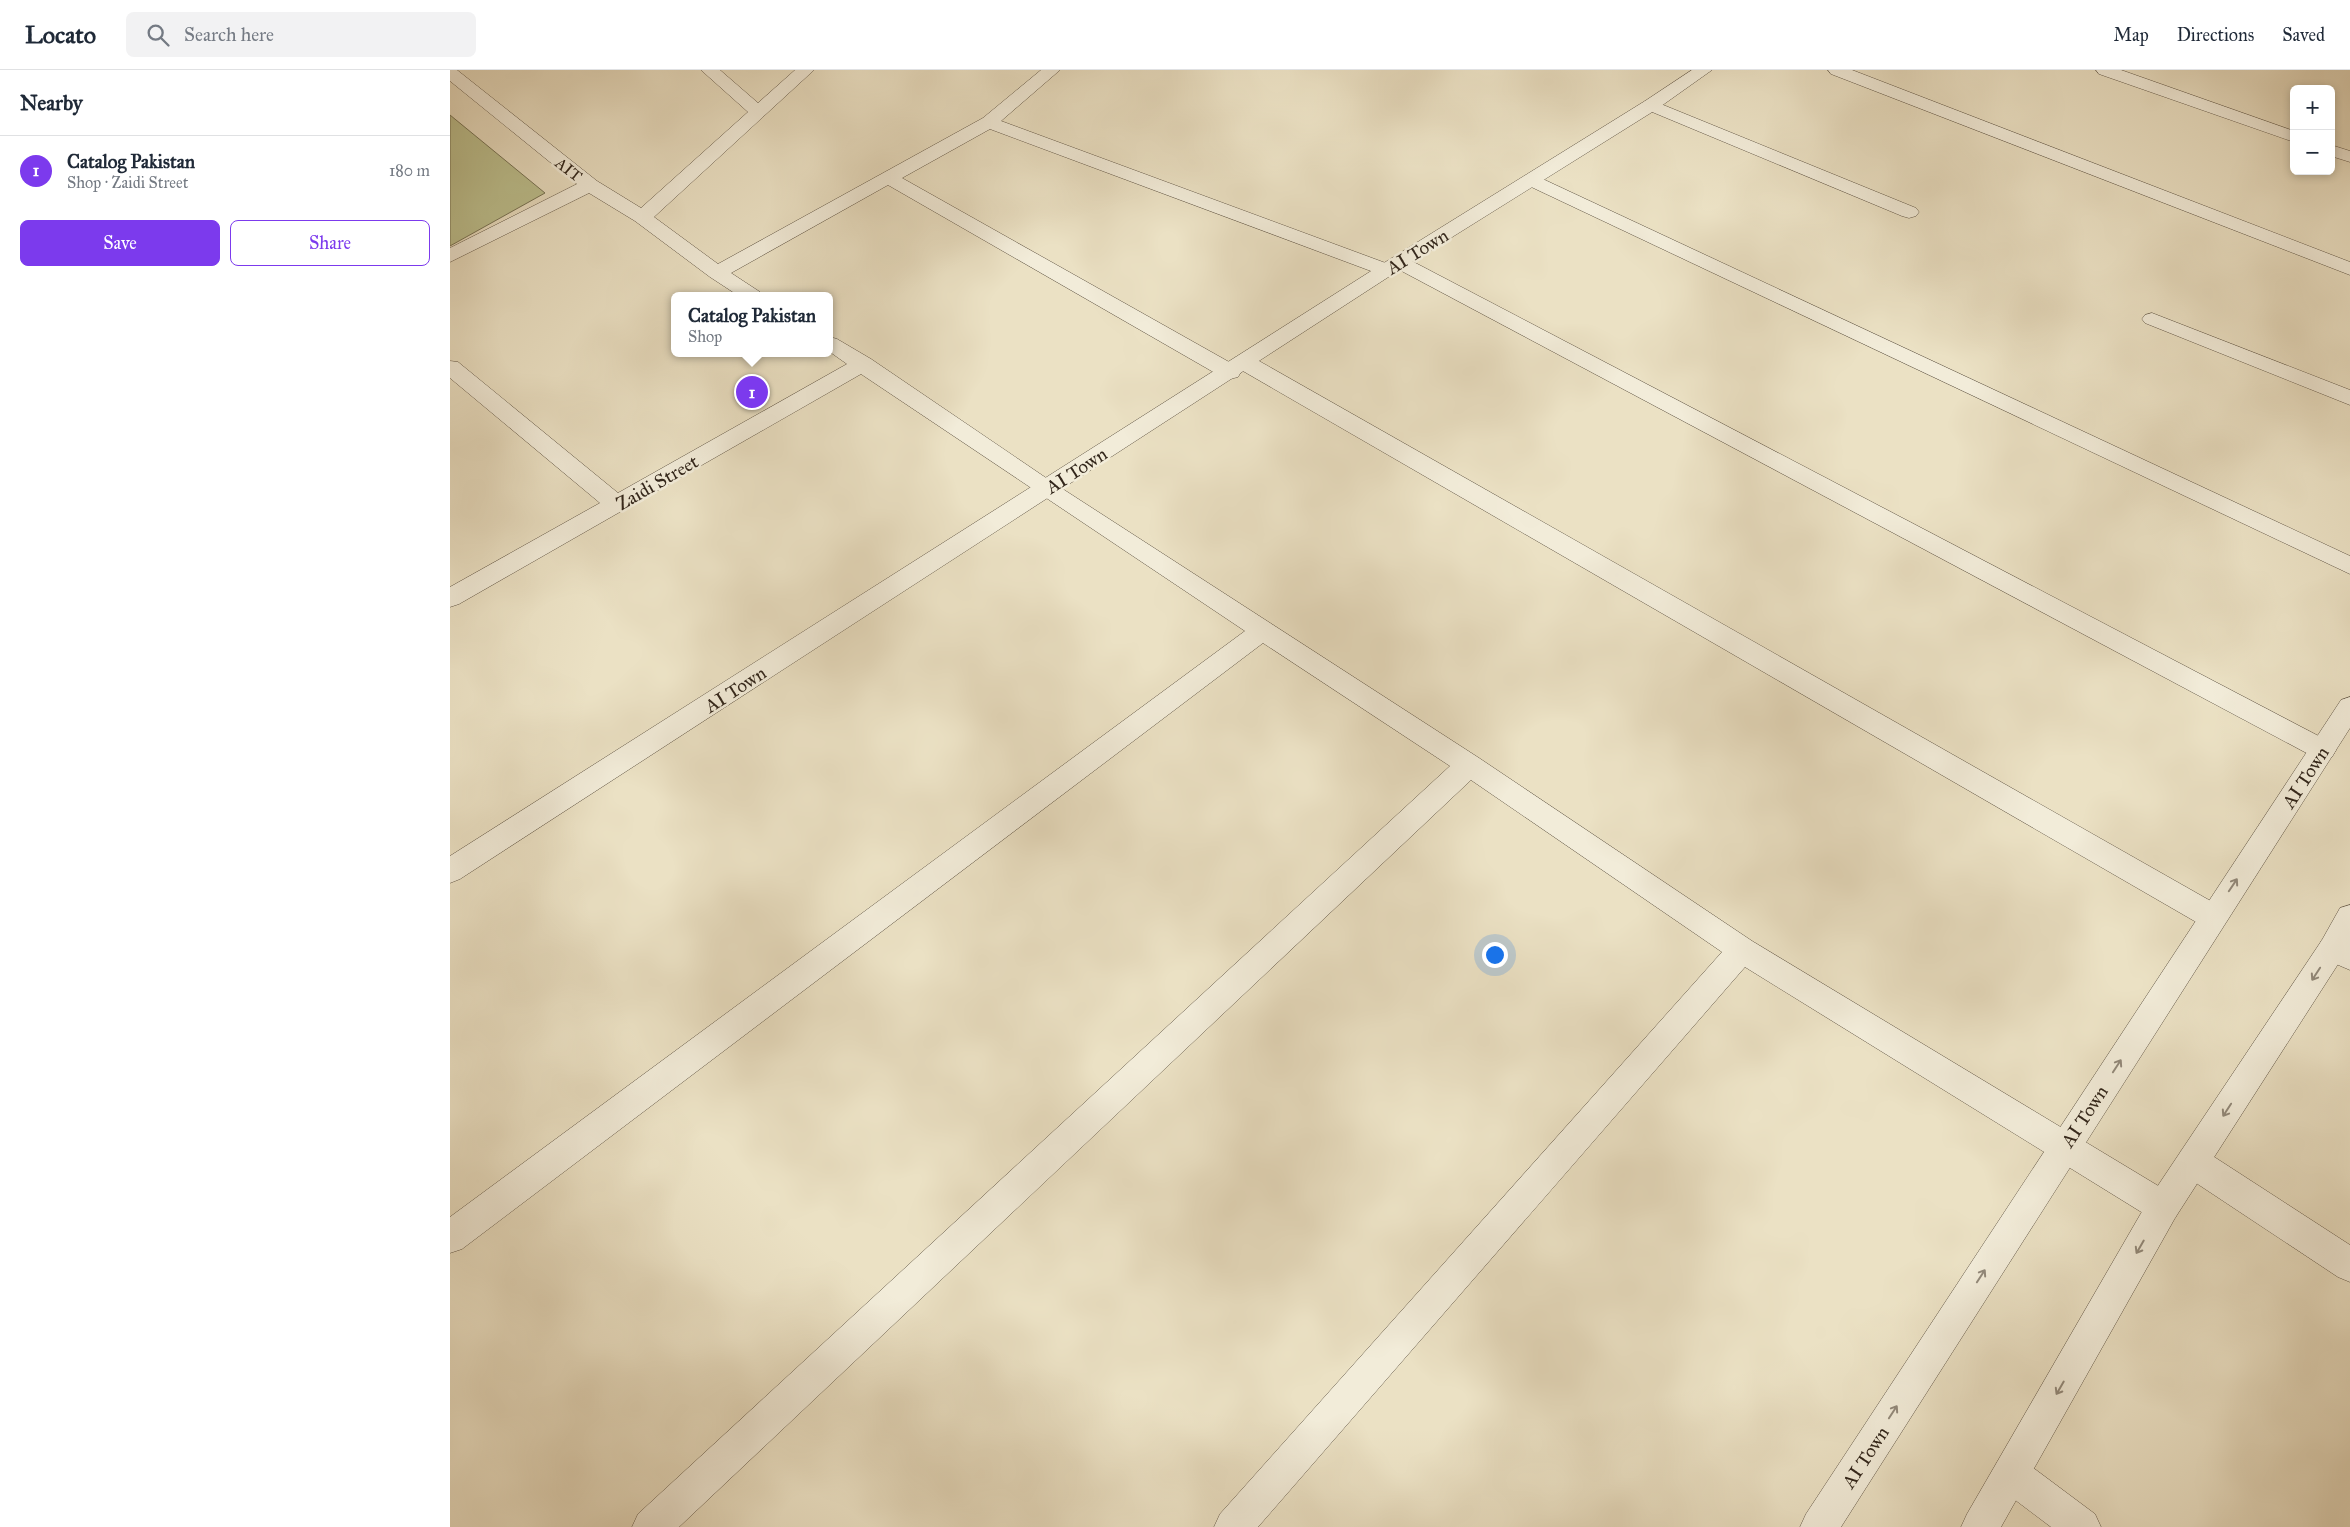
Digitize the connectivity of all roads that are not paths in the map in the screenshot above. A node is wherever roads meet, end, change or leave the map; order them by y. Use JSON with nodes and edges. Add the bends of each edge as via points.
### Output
{"nodes":[{"id":1,"x":710,"y":70,"type":"edge"},
{"id":2,"x":805,"y":70,"type":"edge"},
{"id":3,"x":1051,"y":70,"type":"edge"},
{"id":4,"x":1701,"y":70,"type":"edge"},
{"id":5,"x":1838,"y":70,"type":"edge"},
{"id":6,"x":2105,"y":70,"type":"edge"},
{"id":7,"x":450,"y":73,"type":"edge"},
{"id":8,"x":1651,"y":105,"type":"junction"},
{"id":9,"x":757,"y":111,"type":"junction"},
{"id":10,"x":989,"y":122,"type":"junction"},
{"id":11,"x":2290,"y":136,"type":"edge"},
{"id":12,"x":2335,"y":151,"type":"edge"},
{"id":13,"x":2350,"y":157,"type":"edge"},
{"id":14,"x":888,"y":178,"type":"junction"},
{"id":15,"x":1532,"y":180,"type":"junction"},
{"id":16,"x":590,"y":185,"type":"junction"},
{"id":17,"x":1909,"y":212,"type":"dead end"},
{"id":18,"x":642,"y":217,"type":"junction"},
{"id":19,"x":450,"y":256,"type":"edge"},
{"id":20,"x":1392,"y":266,"type":"junction"},
{"id":21,"x":2350,"y":269,"type":"edge"},
{"id":22,"x":716,"y":273,"type":"junction"},
{"id":23,"x":747,"y":292,"type":"edge"},
{"id":24,"x":2152,"y":319,"type":"dead end"},
{"id":25,"x":833,"y":345,"type":"edge"},
{"id":26,"x":863,"y":364,"type":"junction"},
{"id":27,"x":450,"y":367,"type":"edge"},
{"id":28,"x":1237,"y":367,"type":"junction"},
{"id":29,"x":2350,"y":398,"type":"edge"},
{"id":30,"x":1047,"y":489,"type":"junction"},
{"id":31,"x":617,"y":504,"type":"junction"},
{"id":32,"x":2350,"y":566,"type":"edge"},
{"id":33,"x":450,"y":598,"type":"edge"},
{"id":34,"x":1263,"y":630,"type":"junction"},
{"id":35,"x":2350,"y":707,"type":"edge"},
{"id":36,"x":2324,"y":750,"type":"junction"},
{"id":37,"x":1469,"y":764,"type":"junction"},
{"id":38,"x":450,"y":871,"type":"edge"},
{"id":39,"x":2213,"y":917,"type":"junction"},
{"id":40,"x":2350,"y":917,"type":"edge"},
{"id":41,"x":1742,"y":950,"type":"junction"},
{"id":42,"x":2341,"y":953,"type":"edge"},
{"id":43,"x":2064,"y":1147,"type":"junction"},
{"id":44,"x":2193,"y":1162,"type":"junction"},
{"id":45,"x":2163,"y":1207,"type":"junction"},
{"id":46,"x":450,"y":1237,"type":"edge"},
{"id":47,"x":2350,"y":1265,"type":"edge"},
{"id":48,"x":2011,"y":1474,"type":"junction"},
{"id":49,"x":651,"y":1527,"type":"edge"},
{"id":50,"x":1233,"y":1527,"type":"edge"},
{"id":51,"x":1819,"y":1527,"type":"edge"},
{"id":52,"x":1980,"y":1527,"type":"edge"},
{"id":53,"x":2082,"y":1527,"type":"edge"}],
"edges":[{"from":1,"to":9,"type":"street"},
{"from":2,"to":9,"type":"street"},
{"from":3,"to":10,"type":"street"},
{"from":4,"to":8,"type":"street","name":"AI Town"},
{"from":5,"to":21,"type":"street"},
{"from":6,"to":11,"type":"street"},
{"from":7,"to":16,"type":"street","name":"AIT"},
{"from":8,"to":15,"type":"street","name":"AI Town"},
{"from":8,"to":17,"type":"street"},
{"from":9,"to":18,"type":"street"},
{"from":10,"to":14,"type":"street"},
{"from":10,"to":20,"type":"street"},
{"from":12,"to":13,"type":"street"},
{"from":14,"to":22,"type":"street"},
{"from":14,"to":28,"type":"street"},
{"from":15,"to":20,"type":"street","name":"AI Town"},
{"from":15,"to":32,"type":"street"},
{"from":16,"to":18,"type":"street"},
{"from":16,"to":19,"type":"street","name":"AIT"},
{"from":18,"to":22,"type":"street"},
{"from":20,"to":28,"type":"street","name":"AI Town"},
{"from":20,"to":36,"type":"street"},
{"from":22,"to":23,"type":"street"},
{"from":24,"to":29,"type":"street"},
{"from":25,"to":26,"type":"street"},
{"from":26,"to":30,"type":"street"},
{"from":26,"to":31,"type":"street","name":"Zaidi Street"},
{"from":27,"to":31,"type":"street"},
{"from":28,"to":30,"type":"street","name":"AI Town"},
{"from":28,"to":39,"type":"street"},
{"from":30,"to":34,"type":"street"},
{"from":30,"to":38,"type":"street","name":"AI Town"},
{"from":31,"to":33,"type":"street","name":"Zaidi Street"},
{"from":34,"to":37,"type":"street"},
{"from":34,"to":46,"type":"street"},
{"from":35,"to":36,"type":"street","name":"AI Town"},
{"from":39,"to":36,"type":"street","name":"AI Town","one_way":true},
{"from":37,"to":41,"type":"street"},
{"from":37,"to":49,"type":"street"},
{"from":43,"to":39,"type":"street","name":"AI Town","one_way":true},
{"from":40,"to":42,"type":"street"},
{"from":41,"to":43,"type":"street"},
{"from":41,"to":50,"type":"street"},
{"from":42,"to":44,"type":"street","one_way":true},
{"from":43,"to":45,"type":"street"},
{"from":51,"to":43,"type":"street","name":"AI Town","one_way":true},
{"from":44,"to":45,"type":"street"},
{"from":44,"to":47,"type":"street"},
{"from":45,"to":48,"type":"street","one_way":true},
{"from":48,"to":52,"type":"street"},
{"from":48,"to":53,"type":"street"}]}
